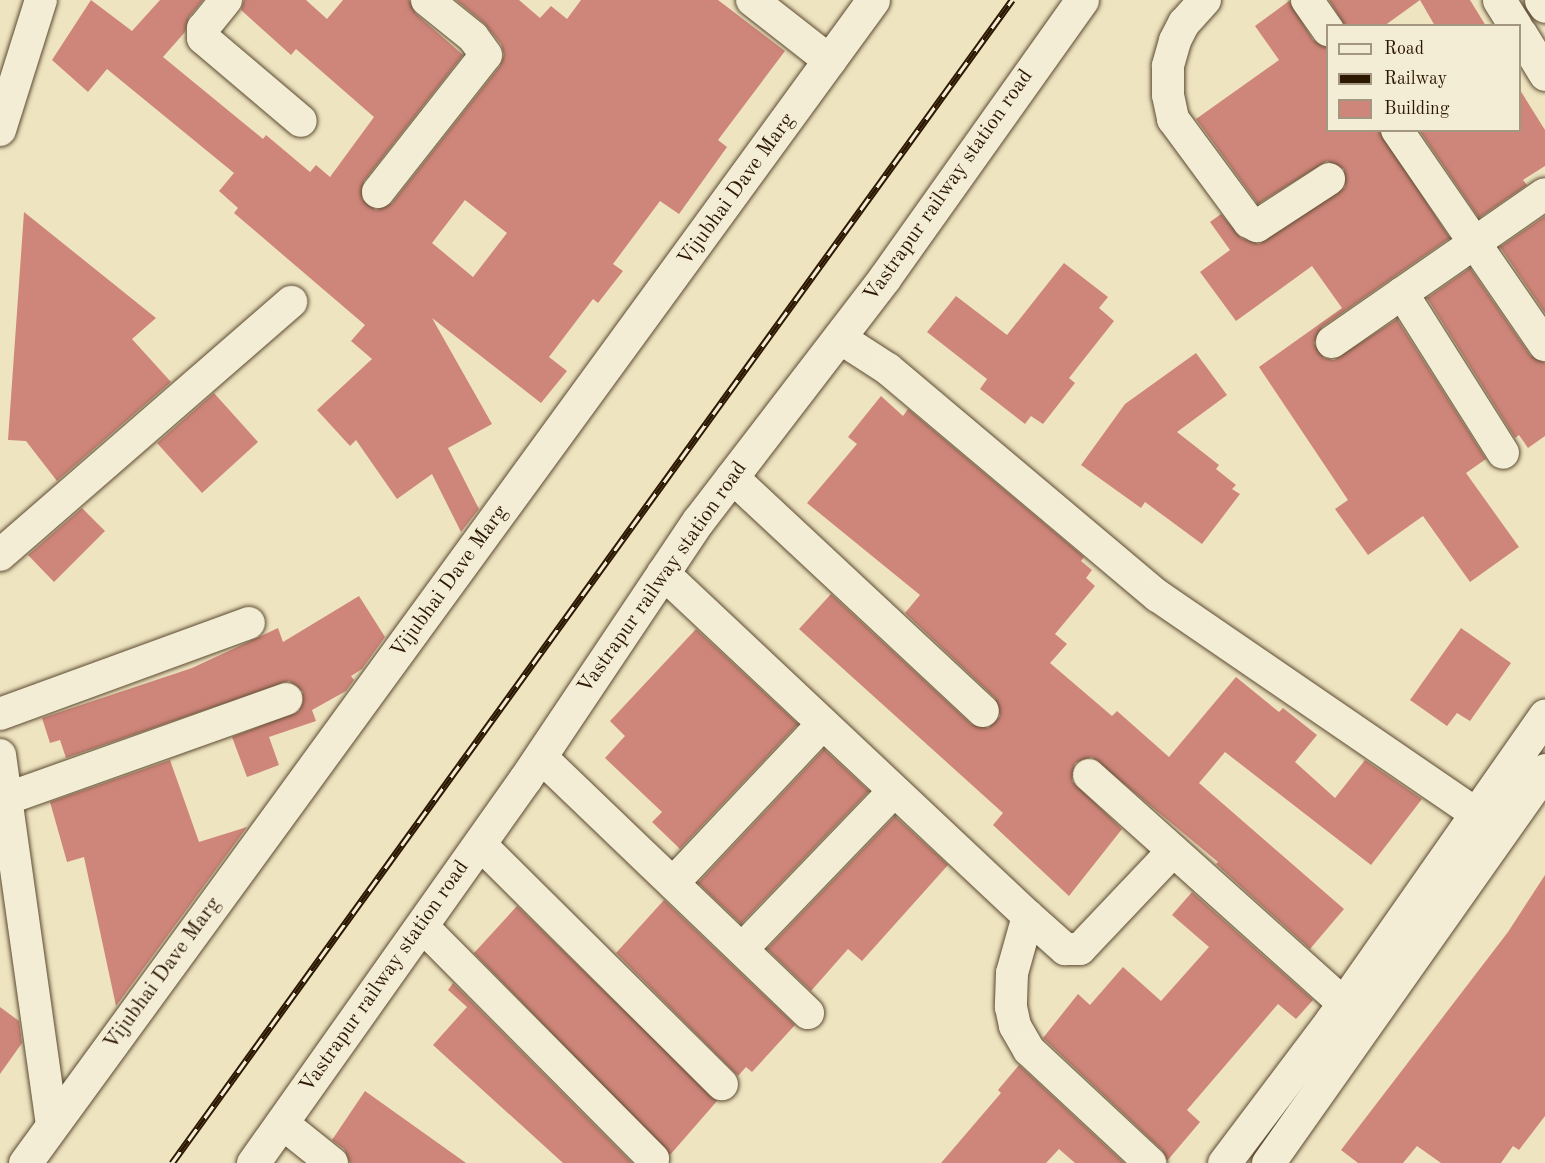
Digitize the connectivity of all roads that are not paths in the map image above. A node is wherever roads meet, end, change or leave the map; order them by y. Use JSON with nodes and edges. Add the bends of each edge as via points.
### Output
{"nodes":[{"id":1,"x":41,"y":0,"type":"edge"},
{"id":2,"x":226,"y":0,"type":"edge"},
{"id":3,"x":427,"y":0,"type":"edge"},
{"id":4,"x":752,"y":0,"type":"edge"},
{"id":5,"x":873,"y":0,"type":"edge"},
{"id":6,"x":1082,"y":0,"type":"edge"},
{"id":7,"x":1205,"y":0,"type":"edge"},
{"id":8,"x":1307,"y":0,"type":"edge"},
{"id":9,"x":1499,"y":0,"type":"edge"},
{"id":10,"x":1541,"y":0,"type":"edge"},
{"id":11,"x":1545,"y":6,"type":"edge"},
{"id":12,"x":1514,"y":24,"type":"edge"},
{"id":13,"x":1326,"y":27,"type":"edge"},
{"id":14,"x":1521,"y":35,"type":"edge"},
{"id":15,"x":10,"y":53,"type":"edge"},
{"id":16,"x":830,"y":61,"type":"junction"},
{"id":17,"x":1545,"y":74,"type":"edge"},
{"id":18,"x":301,"y":121,"type":"dead end"},
{"id":19,"x":0,"y":130,"type":"edge"},
{"id":20,"x":1398,"y":132,"type":"edge"},
{"id":21,"x":1329,"y":179,"type":"dead end"},
{"id":22,"x":378,"y":192,"type":"dead end"},
{"id":23,"x":1545,"y":194,"type":"edge"},
{"id":24,"x":1475,"y":242,"type":"junction"},
{"id":25,"x":1402,"y":293,"type":"junction"},
{"id":26,"x":291,"y":302,"type":"dead end"},
{"id":27,"x":840,"y":338,"type":"junction"},
{"id":28,"x":1332,"y":342,"type":"dead end"},
{"id":29,"x":1545,"y":345,"type":"edge"},
{"id":30,"x":1503,"y":453,"type":"dead end"},
{"id":31,"x":732,"y":477,"type":"junction"},
{"id":32,"x":0,"y":555,"type":"edge"},
{"id":33,"x":663,"y":573,"type":"junction"},
{"id":34,"x":249,"y":623,"type":"dead end"},
{"id":35,"x":286,"y":699,"type":"dead end"},
{"id":36,"x":983,"y":711,"type":"dead end"},
{"id":37,"x":0,"y":714,"type":"edge"},
{"id":38,"x":1545,"y":715,"type":"edge"},
{"id":39,"x":822,"y":725,"type":"junction"},
{"id":40,"x":0,"y":755,"type":"edge"},
{"id":41,"x":541,"y":757,"type":"junction"},
{"id":42,"x":1545,"y":770,"type":"edge"},
{"id":43,"x":1089,"y":775,"type":"dead end"},
{"id":44,"x":893,"y":792,"type":"junction"},
{"id":45,"x":3,"y":801,"type":"edge"},
{"id":46,"x":1476,"y":814,"type":"junction"},
{"id":47,"x":480,"y":844,"type":"junction"},
{"id":48,"x":1173,"y":851,"type":"junction"},
{"id":49,"x":673,"y":884,"type":"junction"},
{"id":50,"x":1028,"y":916,"type":"junction"},
{"id":51,"x":422,"y":926,"type":"junction"},
{"id":52,"x":742,"y":950,"type":"junction"},
{"id":53,"x":1343,"y":1004,"type":"junction"},
{"id":54,"x":808,"y":1013,"type":"dead end"},
{"id":55,"x":722,"y":1084,"type":"dead end"},
{"id":56,"x":282,"y":1123,"type":"junction"},
{"id":57,"x":52,"y":1125,"type":"junction"},
{"id":58,"x":653,"y":1159,"type":"dead end"},
{"id":59,"x":26,"y":1163,"type":"edge"},
{"id":60,"x":253,"y":1163,"type":"edge"},
{"id":61,"x":332,"y":1163,"type":"edge"},
{"id":62,"x":1150,"y":1163,"type":"edge"},
{"id":63,"x":1224,"y":1163,"type":"edge"},
{"id":64,"x":1268,"y":1163,"type":"edge"}],
"edges":[{"from":1,"to":15,"type":"street"},
{"from":2,"to":18,"type":"street","via":[[203,28],[203,38]]},
{"from":3,"to":22,"type":"street","via":[[473,37],[486,55]]},
{"from":4,"to":16,"type":"street"},
{"from":5,"to":16,"type":"street","name":"Vijubhai Dave Marg"},
{"from":6,"to":27,"type":"street","name":"Vastrapur railway station road"},
{"from":7,"to":21,"type":"street","via":[[1184,23],[1168,66],[1173,119],[1249,222],[1257,226]]},
{"from":8,"to":13,"type":"street"},
{"from":9,"to":12,"type":"street"},
{"from":10,"to":11,"type":"street"},
{"from":14,"to":17,"type":"street"},
{"from":15,"to":19,"type":"street"},
{"from":16,"to":57,"type":"street","name":"Vijubhai Dave Marg"},
{"from":20,"to":24,"type":"street"},
{"from":23,"to":24,"type":"street"},
{"from":24,"to":25,"type":"street"},
{"from":24,"to":29,"type":"street"},
{"from":25,"to":28,"type":"street"},
{"from":25,"to":30,"type":"street"},
{"from":26,"to":32,"type":"street"},
{"from":27,"to":31,"type":"street","name":"Vastrapur railway station road"},
{"from":27,"to":46,"type":"street","via":[[888,369],[1158,596]]},
{"from":31,"to":33,"type":"street","name":"Vastrapur railway station road"},
{"from":31,"to":36,"type":"street"},
{"from":33,"to":39,"type":"street"},
{"from":33,"to":41,"type":"street","name":"Vastrapur railway station road"},
{"from":34,"to":37,"type":"street"},
{"from":35,"to":45,"type":"street"},
{"from":38,"to":46,"type":"street"},
{"from":39,"to":44,"type":"street"},
{"from":39,"to":49,"type":"street"},
{"from":40,"to":45,"type":"street"},
{"from":41,"to":47,"type":"street","name":"Vastrapur railway station road"},
{"from":41,"to":49,"type":"street"},
{"from":42,"to":64,"type":"street"},
{"from":43,"to":48,"type":"street"},
{"from":44,"to":50,"type":"street"},
{"from":44,"to":52,"type":"street"},
{"from":45,"to":57,"type":"street"},
{"from":46,"to":53,"type":"street"},
{"from":47,"to":51,"type":"street","name":"Vastrapur railway station road"},
{"from":47,"to":55,"type":"street"},
{"from":48,"to":50,"type":"street","via":[[1080,949],[1065,949]]},
{"from":48,"to":53,"type":"street"},
{"from":49,"to":52,"type":"street"},
{"from":50,"to":62,"type":"street","via":[[1012,974],[1015,1026],[1029,1050]]},
{"from":51,"to":56,"type":"street","name":"Vastrapur railway station road"},
{"from":51,"to":58,"type":"street"},
{"from":52,"to":54,"type":"street"},
{"from":53,"to":63,"type":"street"},
{"from":56,"to":60,"type":"street","name":"Vastrapur railway station road"},
{"from":56,"to":61,"type":"street"},
{"from":57,"to":59,"type":"street","name":"Vijubhai Dave Marg"}]}
